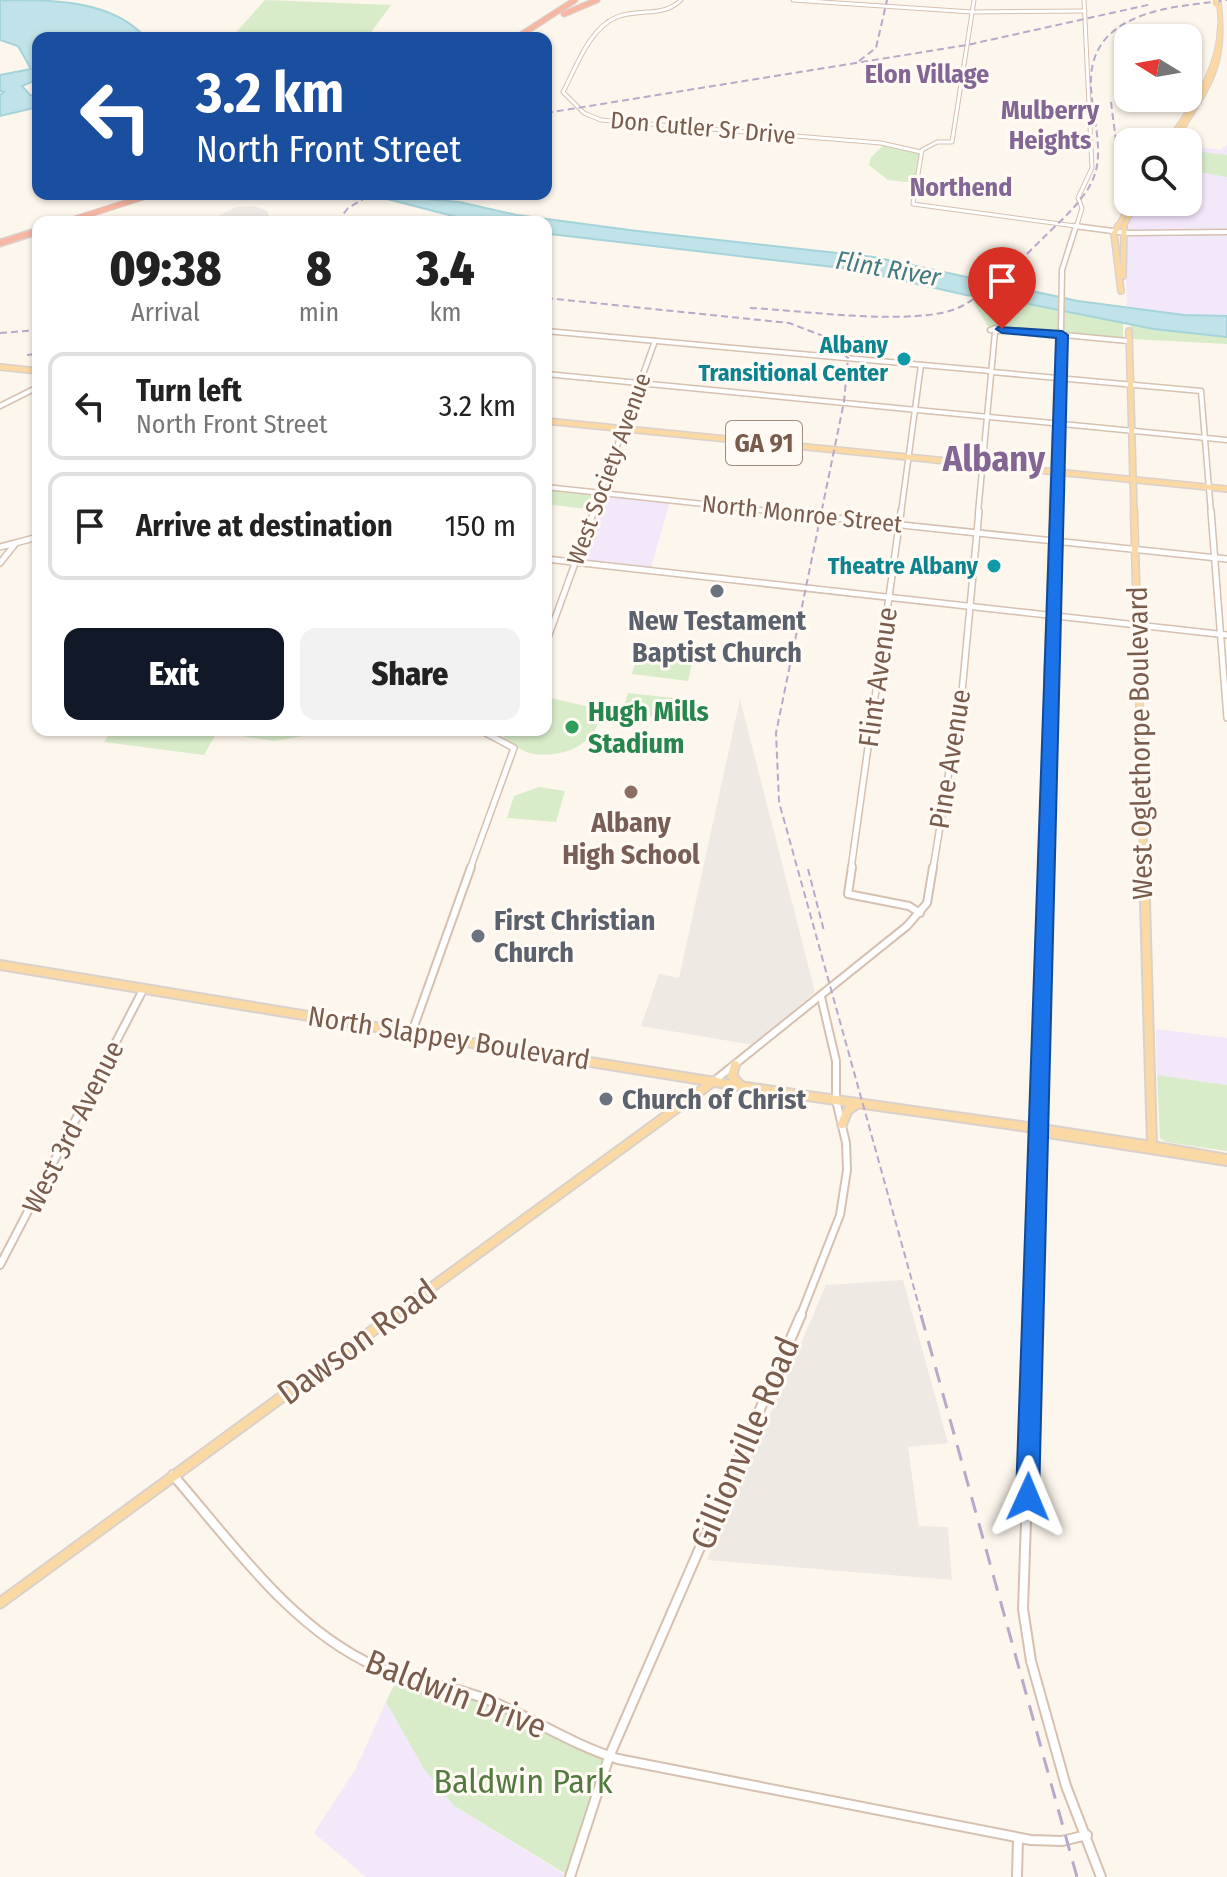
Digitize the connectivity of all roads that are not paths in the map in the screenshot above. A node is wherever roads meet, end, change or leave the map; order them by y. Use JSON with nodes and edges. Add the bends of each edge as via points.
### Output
{"nodes":[{"id":1,"x":564,"y":0,"type":"edge"},
{"id":2,"x":575,"y":0,"type":"edge"},
{"id":3,"x":581,"y":0,"type":"edge"},
{"id":4,"x":597,"y":0,"type":"edge"},
{"id":5,"x":681,"y":0,"type":"edge"},
{"id":6,"x":793,"y":0,"type":"edge"},
{"id":7,"x":974,"y":0,"type":"edge"},
{"id":8,"x":1084,"y":0,"type":"edge"},
{"id":9,"x":1217,"y":2,"type":"edge"},
{"id":10,"x":1085,"y":11,"type":"junction"},
{"id":11,"x":972,"y":12,"type":"junction"},
{"id":12,"x":540,"y":27,"type":"junction"},
{"id":13,"x":527,"y":32,"type":"edge"},
{"id":14,"x":528,"y":32,"type":"edge"},
{"id":15,"x":530,"y":32,"type":"edge"},
{"id":16,"x":1176,"y":128,"type":"edge"},
{"id":17,"x":1182,"y":128,"type":"edge"},
{"id":18,"x":921,"y":152,"type":"junction"},
{"id":19,"x":140,"y":200,"type":"edge"},
{"id":20,"x":130,"y":203,"type":"junction"},
{"id":21,"x":86,"y":216,"type":"edge"},
{"id":22,"x":93,"y":216,"type":"edge"},
{"id":23,"x":1125,"y":216,"type":"edge"},
{"id":24,"x":1128,"y":216,"type":"edge"},
{"id":25,"x":1075,"y":226,"type":"junction"},
{"id":26,"x":1120,"y":229,"type":"junction"},
{"id":27,"x":1134,"y":231,"type":"joint"},
{"id":28,"x":1227,"y":231,"type":"edge"},
{"id":29,"x":1199,"y":232,"type":"junction"},
{"id":30,"x":32,"y":236,"type":"edge"},
{"id":31,"x":1184,"y":238,"type":"dead end"},
{"id":32,"x":0,"y":247,"type":"edge"},
{"id":33,"x":1115,"y":253,"type":"junction"},
{"id":34,"x":1122,"y":267,"type":"junction"},
{"id":35,"x":1128,"y":331,"type":"dead end"},
{"id":36,"x":552,"y":332,"type":"edge"},
{"id":37,"x":1061,"y":334,"type":"junction"},
{"id":38,"x":655,"y":341,"type":"junction"},
{"id":39,"x":1128,"y":341,"type":"junction"},
{"id":40,"x":921,"y":365,"type":"junction"},
{"id":41,"x":0,"y":367,"type":"edge"},
{"id":42,"x":32,"y":370,"type":"edge"},
{"id":43,"x":991,"y":372,"type":"junction"},
{"id":44,"x":552,"y":375,"type":"edge"},
{"id":45,"x":1059,"y":378,"type":"junction"},
{"id":46,"x":640,"y":383,"type":"junction"},
{"id":47,"x":1130,"y":384,"type":"junction"},
{"id":48,"x":32,"y":390,"type":"edge"},
{"id":49,"x":0,"y":406,"type":"edge"},
{"id":50,"x":914,"y":409,"type":"junction"},
{"id":51,"x":986,"y":416,"type":"junction"},
{"id":52,"x":552,"y":422,"type":"edge"},
{"id":53,"x":1058,"y":423,"type":"junction"},
{"id":54,"x":623,"y":429,"type":"junction"},
{"id":55,"x":1131,"y":430,"type":"junction"},
{"id":56,"x":1204,"y":437,"type":"junction"},
{"id":57,"x":1227,"y":440,"type":"edge"},
{"id":58,"x":908,"y":457,"type":"junction"},
{"id":59,"x":982,"y":464,"type":"junction"},
{"id":60,"x":1057,"y":472,"type":"junction"},
{"id":61,"x":1133,"y":479,"type":"junction"},
{"id":62,"x":1208,"y":487,"type":"junction"},
{"id":63,"x":552,"y":488,"type":"edge"},
{"id":64,"x":1227,"y":489,"type":"edge"},
{"id":65,"x":600,"y":493,"type":"junction"},
{"id":66,"x":899,"y":524,"type":"junction"},
{"id":67,"x":976,"y":532,"type":"junction"},
{"id":68,"x":32,"y":539,"type":"edge"},
{"id":69,"x":1051,"y":540,"type":"junction"},
{"id":70,"x":1059,"y":541,"type":"junction"},
{"id":71,"x":15,"y":544,"type":"junction"},
{"id":72,"x":0,"y":547,"type":"edge"},
{"id":73,"x":1135,"y":549,"type":"junction"},
{"id":74,"x":1214,"y":557,"type":"junction"},
{"id":75,"x":1227,"y":559,"type":"edge"},
{"id":76,"x":552,"y":560,"type":"edge"},
{"id":77,"x":0,"y":563,"type":"edge"},
{"id":78,"x":576,"y":563,"type":"junction"},
{"id":79,"x":889,"y":597,"type":"junction"},
{"id":80,"x":969,"y":606,"type":"junction"},
{"id":81,"x":1049,"y":615,"type":"junction"},
{"id":82,"x":1056,"y":616,"type":"junction"},
{"id":83,"x":1137,"y":625,"type":"junction"},
{"id":84,"x":552,"y":627,"type":"edge"},
{"id":85,"x":1224,"y":634,"type":"edge"},
{"id":86,"x":1227,"y":718,"type":"edge"},
{"id":87,"x":1051,"y":720,"type":"junction"},
{"id":88,"x":491,"y":736,"type":"edge"},
{"id":89,"x":920,"y":913,"type":"junction"},
{"id":90,"x":0,"y":965,"type":"edge"},
{"id":91,"x":144,"y":988,"type":"junction"},
{"id":92,"x":821,"y":997,"type":"junction"},
{"id":93,"x":412,"y":1032,"type":"junction"},
{"id":94,"x":735,"y":1065,"type":"junction"},
{"id":95,"x":714,"y":1081,"type":"junction"},
{"id":96,"x":742,"y":1086,"type":"junction"},
{"id":97,"x":836,"y":1100,"type":"junction"},
{"id":98,"x":857,"y":1103,"type":"junction"},
{"id":99,"x":842,"y":1124,"type":"junction"},
{"id":100,"x":1040,"y":1131,"type":"junction"},
{"id":101,"x":1152,"y":1145,"type":"junction"},
{"id":102,"x":1139,"y":1150,"type":"junction"},
{"id":103,"x":1167,"y":1154,"type":"junction"},
{"id":104,"x":1227,"y":1160,"type":"edge"},
{"id":105,"x":0,"y":1265,"type":"edge"},
{"id":106,"x":173,"y":1475,"type":"junction"},
{"id":107,"x":0,"y":1603,"type":"edge"},
{"id":108,"x":609,"y":1757,"type":"junction"},
{"id":109,"x":1087,"y":1835,"type":"junction"},
{"id":110,"x":1018,"y":1838,"type":"junction"},
{"id":111,"x":570,"y":1877,"type":"edge"},
{"id":112,"x":1017,"y":1877,"type":"edge"},
{"id":113,"x":1101,"y":1877,"type":"edge"}],
"edges":[{"from":1,"to":13,"type":"highway"},
{"from":2,"to":14,"type":"highway"},
{"from":3,"to":12,"type":"highway"},
{"from":4,"to":12,"type":"highway"},
{"from":5,"to":18,"type":"street","name":"Don Cutler Sr Drive","via":[[671,10],[616,17],[588,42],[563,92],[584,113],[601,120],[881,143]]},
{"from":6,"to":11,"type":"street"},
{"from":7,"to":11,"type":"street"},
{"from":8,"to":10,"type":"street"},
{"from":9,"to":16,"type":"main road","via":[[1217,59]]},
{"from":9,"to":17,"type":"main road","via":[[1225,36],[1221,63]]},
{"from":10,"to":11,"type":"street"},
{"from":10,"to":25,"type":"street","via":[[1092,168],[1078,198],[1082,208]]},
{"from":11,"to":18,"type":"street","via":[[952,142]]},
{"from":12,"to":15,"type":"highway"},
{"from":18,"to":25,"type":"street","via":[[914,204]]},
{"from":19,"to":20,"type":"highway"},
{"from":20,"to":21,"type":"highway"},
{"from":20,"to":22,"type":"highway"},
{"from":23,"to":26,"type":"main road"},
{"from":24,"to":26,"type":"main road"},
{"from":25,"to":26,"type":"street"},
{"from":25,"to":37,"type":"street","via":[[1062,278]]},
{"from":26,"to":27,"type":"main road"},
{"from":26,"to":29,"type":"street"},
{"from":26,"to":33,"type":"main road"},
{"from":26,"to":34,"type":"main road"},
{"from":27,"to":28,"type":"street"},
{"from":28,"to":29,"type":"street"},
{"from":29,"to":31,"type":"street"},
{"from":30,"to":32,"type":"highway"},
{"from":30,"to":32,"type":"highway"},
{"from":33,"to":34,"type":"main road"},
{"from":33,"to":34,"type":"main road","via":[[1123,292]]},
{"from":35,"to":39,"type":"main road","name":"West Oglethorpe Boulevard"},
{"from":36,"to":38,"type":"street"},
{"from":37,"to":39,"type":"street"},
{"from":37,"to":43,"type":"street","name":"Pine Avenue","via":[[994,332]]},
{"from":37,"to":45,"type":"street"},
{"from":38,"to":40,"type":"street"},
{"from":38,"to":46,"type":"street","name":"West Society Avenue"},
{"from":39,"to":47,"type":"main road","name":"West Oglethorpe Boulevard"},
{"from":40,"to":43,"type":"street"},
{"from":40,"to":50,"type":"street","name":"Flint Avenue"},
{"from":41,"to":42,"type":"main road"},
{"from":43,"to":45,"type":"street"},
{"from":43,"to":51,"type":"street","name":"Pine Avenue"},
{"from":44,"to":46,"type":"street"},
{"from":45,"to":47,"type":"street"},
{"from":45,"to":53,"type":"street"},
{"from":46,"to":50,"type":"street"},
{"from":46,"to":54,"type":"street","name":"West Society Avenue"},
{"from":47,"to":55,"type":"main road","name":"West Oglethorpe Boulevard"},
{"from":47,"to":56,"type":"street","via":[[1201,391]]},
{"from":48,"to":49,"type":"street"},
{"from":50,"to":51,"type":"street"},
{"from":50,"to":58,"type":"street","name":"Flint Avenue"},
{"from":51,"to":53,"type":"street"},
{"from":51,"to":59,"type":"street","name":"Pine Avenue"},
{"from":52,"to":54,"type":"main road","number":"GA 91"},
{"from":53,"to":55,"type":"street"},
{"from":53,"to":60,"type":"street"},
{"from":54,"to":58,"type":"main road","number":"GA 91"},
{"from":54,"to":65,"type":"street","name":"West Society Avenue"},
{"from":55,"to":56,"type":"street"},
{"from":55,"to":61,"type":"main road","name":"West Oglethorpe Boulevard"},
{"from":56,"to":57,"type":"street"},
{"from":56,"to":62,"type":"street"},
{"from":58,"to":59,"type":"main road","number":"GA 91"},
{"from":58,"to":66,"type":"street","name":"Flint Avenue"},
{"from":59,"to":60,"type":"main road","number":"GA 91"},
{"from":59,"to":67,"type":"street","name":"Pine Avenue"},
{"from":60,"to":61,"type":"main road","number":"GA 91"},
{"from":60,"to":69,"type":"street"},
{"from":60,"to":70,"type":"street"},
{"from":61,"to":62,"type":"main road","number":"GA 91"},
{"from":61,"to":73,"type":"main road","name":"West Oglethorpe Boulevard"},
{"from":62,"to":64,"type":"main road","number":"GA 91"},
{"from":62,"to":74,"type":"street"},
{"from":63,"to":65,"type":"street","name":"North Monroe Street"},
{"from":65,"to":66,"type":"street","name":"North Monroe Street"},
{"from":65,"to":78,"type":"street","name":"West Society Avenue"},
{"from":66,"to":67,"type":"street","name":"North Monroe Street"},
{"from":66,"to":79,"type":"street","name":"Flint Avenue"},
{"from":67,"to":69,"type":"street","name":"North Monroe Street"},
{"from":67,"to":80,"type":"street","name":"Pine Avenue"},
{"from":68,"to":71,"type":"street"},
{"from":69,"to":70,"type":"street","name":"North Monroe Street"},
{"from":69,"to":81,"type":"street"},
{"from":70,"to":73,"type":"street","name":"North Monroe Street"},
{"from":70,"to":82,"type":"street"},
{"from":71,"to":72,"type":"street"},
{"from":71,"to":77,"type":"street"},
{"from":73,"to":74,"type":"street","name":"North Monroe Street"},
{"from":73,"to":83,"type":"main road","name":"West Oglethorpe Boulevard"},
{"from":74,"to":75,"type":"street","name":"North Monroe Street"},
{"from":74,"to":85,"type":"street"},
{"from":76,"to":78,"type":"street"},
{"from":78,"to":79,"type":"street"},
{"from":78,"to":84,"type":"street","name":"West Society Avenue"},
{"from":79,"to":80,"type":"street"},
{"from":79,"to":89,"type":"street","name":"Flint Avenue","via":[[848,894]]},
{"from":80,"to":81,"type":"street"},
{"from":80,"to":89,"type":"street","name":"Pine Avenue","via":[[929,898]]},
{"from":81,"to":82,"type":"street"},
{"from":81,"to":87,"type":"street"},
{"from":82,"to":83,"type":"street"},
{"from":82,"to":87,"type":"street"},
{"from":83,"to":85,"type":"street"},
{"from":83,"to":101,"type":"main road","name":"West Oglethorpe Boulevard"},
{"from":85,"to":86,"type":"street"},
{"from":87,"to":100,"type":"street"},
{"from":88,"to":93,"type":"street","via":[[514,748]]},
{"from":89,"to":92,"type":"street"},
{"from":90,"to":91,"type":"main road","name":"North Slappey Boulevard"},
{"from":91,"to":93,"type":"main road","name":"North Slappey Boulevard"},
{"from":91,"to":105,"type":"street","name":"West 3rd Avenue"},
{"from":92,"to":94,"type":"street"},
{"from":92,"to":97,"type":"street","name":"Gillionville Road","via":[[836,1061]]},
{"from":93,"to":95,"type":"main road","name":"North Slappey Boulevard"},
{"from":94,"to":95,"type":"street"},
{"from":94,"to":96,"type":"main road","via":[[732,1076]]},
{"from":95,"to":96,"type":"main road","name":"North Slappey Boulevard"},
{"from":95,"to":106,"type":"main road","name":"Dawson Road"},
{"from":96,"to":97,"type":"main road","name":"North Slappey Boulevard"},
{"from":97,"to":98,"type":"main road","name":"North Slappey Boulevard"},
{"from":97,"to":99,"type":"street","name":"Gillionville Road"},
{"from":98,"to":99,"type":"main road"},
{"from":98,"to":100,"type":"main road","name":"North Slappey Boulevard"},
{"from":99,"to":108,"type":"street","name":"Gillionville Road","via":[[847,1170],[832,1240]]},
{"from":100,"to":101,"type":"main road","name":"North Slappey Boulevard"},
{"from":100,"to":102,"type":"main road","name":"North Slappey Boulevard"},
{"from":100,"to":109,"type":"street","via":[[1023,1609],[1031,1661],[1066,1786]]},
{"from":101,"to":102,"type":"main road"},
{"from":101,"to":103,"type":"main road"},
{"from":101,"to":104,"type":"main road","name":"North Slappey Boulevard"},
{"from":102,"to":103,"type":"main road","name":"North Slappey Boulevard"},
{"from":103,"to":104,"type":"main road","name":"North Slappey Boulevard"},
{"from":106,"to":107,"type":"main road","name":"Dawson Road"},
{"from":106,"to":108,"type":"street","name":"Baldwin Drive","via":[[268,1580],[358,1658],[398,1675],[474,1694]]},
{"from":108,"to":110,"type":"street","name":"Baldwin Drive"},
{"from":108,"to":111,"type":"street","name":"Gillionville Road"},
{"from":109,"to":110,"type":"street","name":"Baldwin Drive","via":[[1053,1842]]},
{"from":109,"to":113,"type":"street"},
{"from":110,"to":112,"type":"street"}]}
